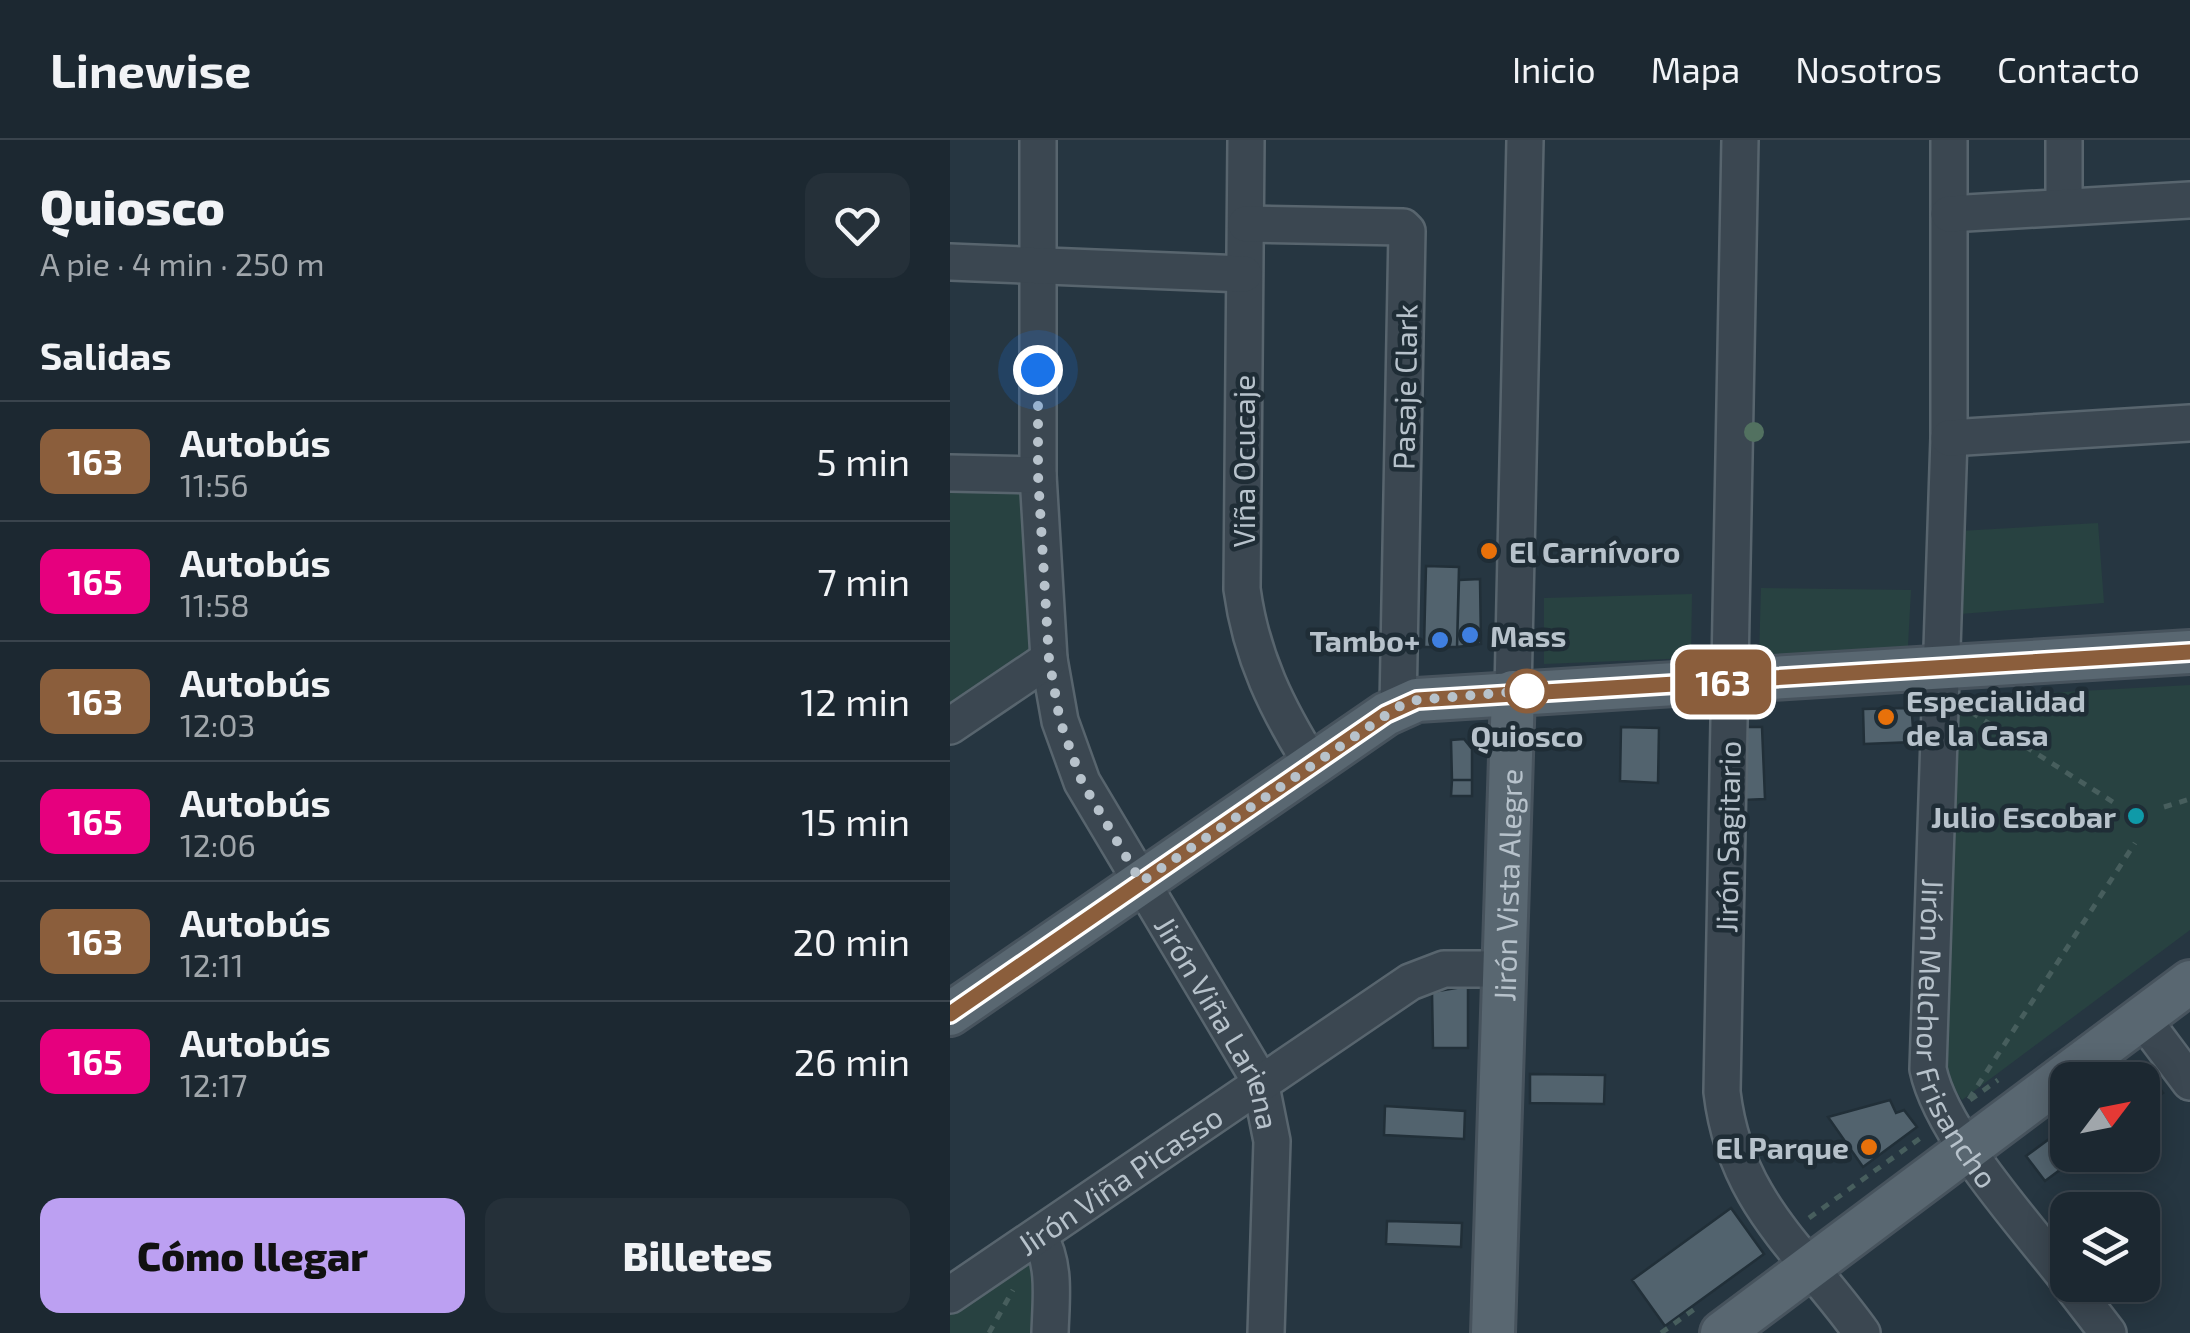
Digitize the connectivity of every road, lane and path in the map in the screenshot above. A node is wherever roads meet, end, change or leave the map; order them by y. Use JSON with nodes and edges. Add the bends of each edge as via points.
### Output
{"nodes":[{"id":1,"x":1038,"y":140,"type":"edge"},
{"id":2,"x":1246,"y":140,"type":"edge"},
{"id":3,"x":1525,"y":140,"type":"edge"},
{"id":4,"x":1740,"y":140,"type":"edge"},
{"id":5,"x":1949,"y":140,"type":"edge"},
{"id":6,"x":2064,"y":140,"type":"edge"},
{"id":7,"x":2190,"y":200,"type":"edge"},
{"id":8,"x":2064,"y":206,"type":"junction"},
{"id":9,"x":1949,"y":214,"type":"junction"},
{"id":10,"x":1246,"y":224,"type":"junction"},
{"id":11,"x":950,"y":262,"type":"edge"},
{"id":12,"x":1040,"y":264,"type":"junction"},
{"id":13,"x":1244,"y":274,"type":"junction"},
{"id":14,"x":2190,"y":424,"type":"edge"},
{"id":15,"x":1949,"y":438,"type":"junction"},
{"id":16,"x":950,"y":473,"type":"edge"},
{"id":17,"x":1038,"y":475,"type":"junction"},
{"id":18,"x":2190,"y":652,"type":"edge"},
{"id":19,"x":1049,"y":659,"type":"junction"},
{"id":20,"x":1731,"y":682,"type":"junction"},
{"id":21,"x":1950,"y":685,"type":"junction"},
{"id":22,"x":1513,"y":692,"type":"junction"},
{"id":23,"x":1398,"y":707,"type":"junction"},
{"id":24,"x":950,"y":726,"type":"edge"},
{"id":25,"x":1313,"y":766,"type":"junction"},
{"id":26,"x":2190,"y":798,"type":"edge"},
{"id":27,"x":2116,"y":804,"type":"dead end"},
{"id":28,"x":2164,"y":807,"type":"dead end"},
{"id":29,"x":2135,"y":843,"type":"dead end"},
{"id":30,"x":1141,"y":882,"type":"junction"},
{"id":31,"x":1502,"y":969,"type":"junction"},
{"id":32,"x":2190,"y":982,"type":"edge"},
{"id":33,"x":950,"y":1014,"type":"edge"},
{"id":34,"x":2142,"y":1018,"type":"junction"},
{"id":35,"x":1260,"y":1082,"type":"junction"},
{"id":36,"x":2190,"y":1082,"type":"edge"},
{"id":37,"x":1968,"y":1102,"type":"dead end"},
{"id":38,"x":1970,"y":1151,"type":"junction"},
{"id":39,"x":1039,"y":1236,"type":"junction"},
{"id":40,"x":2050,"y":1258,"type":"edge"},
{"id":41,"x":1809,"y":1270,"type":"junction"},
{"id":42,"x":1018,"y":1282,"type":"dead end"},
{"id":43,"x":950,"y":1295,"type":"edge"},
{"id":44,"x":2084,"y":1302,"type":"edge"},
{"id":45,"x":989,"y":1333,"type":"edge"},
{"id":46,"x":1050,"y":1333,"type":"edge"},
{"id":47,"x":1266,"y":1333,"type":"edge"},
{"id":48,"x":1493,"y":1333,"type":"edge"},
{"id":49,"x":1722,"y":1333,"type":"edge"},
{"id":50,"x":1862,"y":1333,"type":"edge"},
{"id":51,"x":2108,"y":1333,"type":"edge"}],
"edges":[{"from":1,"to":12,"type":"street","name":"Jirón Viña Lariena"},
{"from":2,"to":10,"type":"street","name":"Viña Ocucaje"},
{"from":3,"to":22,"type":"street","name":"Jirón Vista Alegre"},
{"from":4,"to":20,"type":"street","name":"Jirón Sagitario"},
{"from":5,"to":9,"type":"street","name":"Jirón Melchor Frisancho"},
{"from":6,"to":8,"type":"street"},
{"from":7,"to":8,"type":"street"},
{"from":8,"to":9,"type":"street"},
{"from":9,"to":15,"type":"street","name":"Jirón Melchor Frisancho"},
{"from":10,"to":13,"type":"street","name":"Viña Ocucaje"},
{"from":10,"to":23,"type":"street","name":"Pasaje Clark","via":[[1407,229]]},
{"from":11,"to":12,"type":"street"},
{"from":12,"to":13,"type":"street"},
{"from":12,"to":17,"type":"street","name":"Jirón Viña Lariena"},
{"from":13,"to":25,"type":"street","name":"Viña Ocucaje","via":[[1246,622],[1266,684]]},
{"from":14,"to":15,"type":"street"},
{"from":15,"to":21,"type":"street","name":"Jirón Melchor Frisancho"},
{"from":16,"to":17,"type":"street"},
{"from":17,"to":19,"type":"street","name":"Jirón Viña Lariena"},
{"from":18,"to":21,"type":"main road"},
{"from":19,"to":24,"type":"street"},
{"from":19,"to":30,"type":"street","name":"Jirón Viña Lariena","via":[[1060,721],[1082,782]]},
{"from":20,"to":21,"type":"main road"},
{"from":20,"to":22,"type":"main road"},
{"from":20,"to":41,"type":"street","name":"Jirón Sagitario","via":[[1726,1130],[1753,1193]]},
{"from":21,"to":27,"type":"path"},
{"from":21,"to":38,"type":"street","name":"Jirón Melchor Frisancho","via":[[1928,1069]]},
{"from":22,"to":23,"type":"main road"},
{"from":22,"to":31,"type":"main road","name":"Jirón Vista Alegre"},
{"from":23,"to":25,"type":"main road"},
{"from":25,"to":30,"type":"main road"},
{"from":26,"to":28,"type":"path"},
{"from":29,"to":37,"type":"path"},
{"from":30,"to":33,"type":"main road"},
{"from":30,"to":35,"type":"street","name":"Jirón Viña Lariena"},
{"from":31,"to":35,"type":"street","name":"Jirón Viña Picasso","via":[[1426,974]]},
{"from":31,"to":48,"type":"main road","name":"Jirón Vista Alegre"},
{"from":32,"to":34,"type":"main road"},
{"from":34,"to":36,"type":"street"},
{"from":34,"to":38,"type":"main road"},
{"from":35,"to":39,"type":"street","name":"Jirón Viña Picasso"},
{"from":35,"to":47,"type":"street","name":"Jirón Viña Lariena","via":[[1272,1141]]},
{"from":38,"to":40,"type":"street","name":"Jirón Melchor Frisancho"},
{"from":38,"to":41,"type":"main road"},
{"from":39,"to":43,"type":"street","name":"Jirón Viña Picasso"},
{"from":39,"to":46,"type":"street","via":[[1049,1252]]},
{"from":41,"to":49,"type":"main road"},
{"from":41,"to":50,"type":"street","name":"Jirón Sagitario"},
{"from":42,"to":45,"type":"path"},
{"from":44,"to":51,"type":"street","name":"Jirón Melchor Frisancho"}]}
